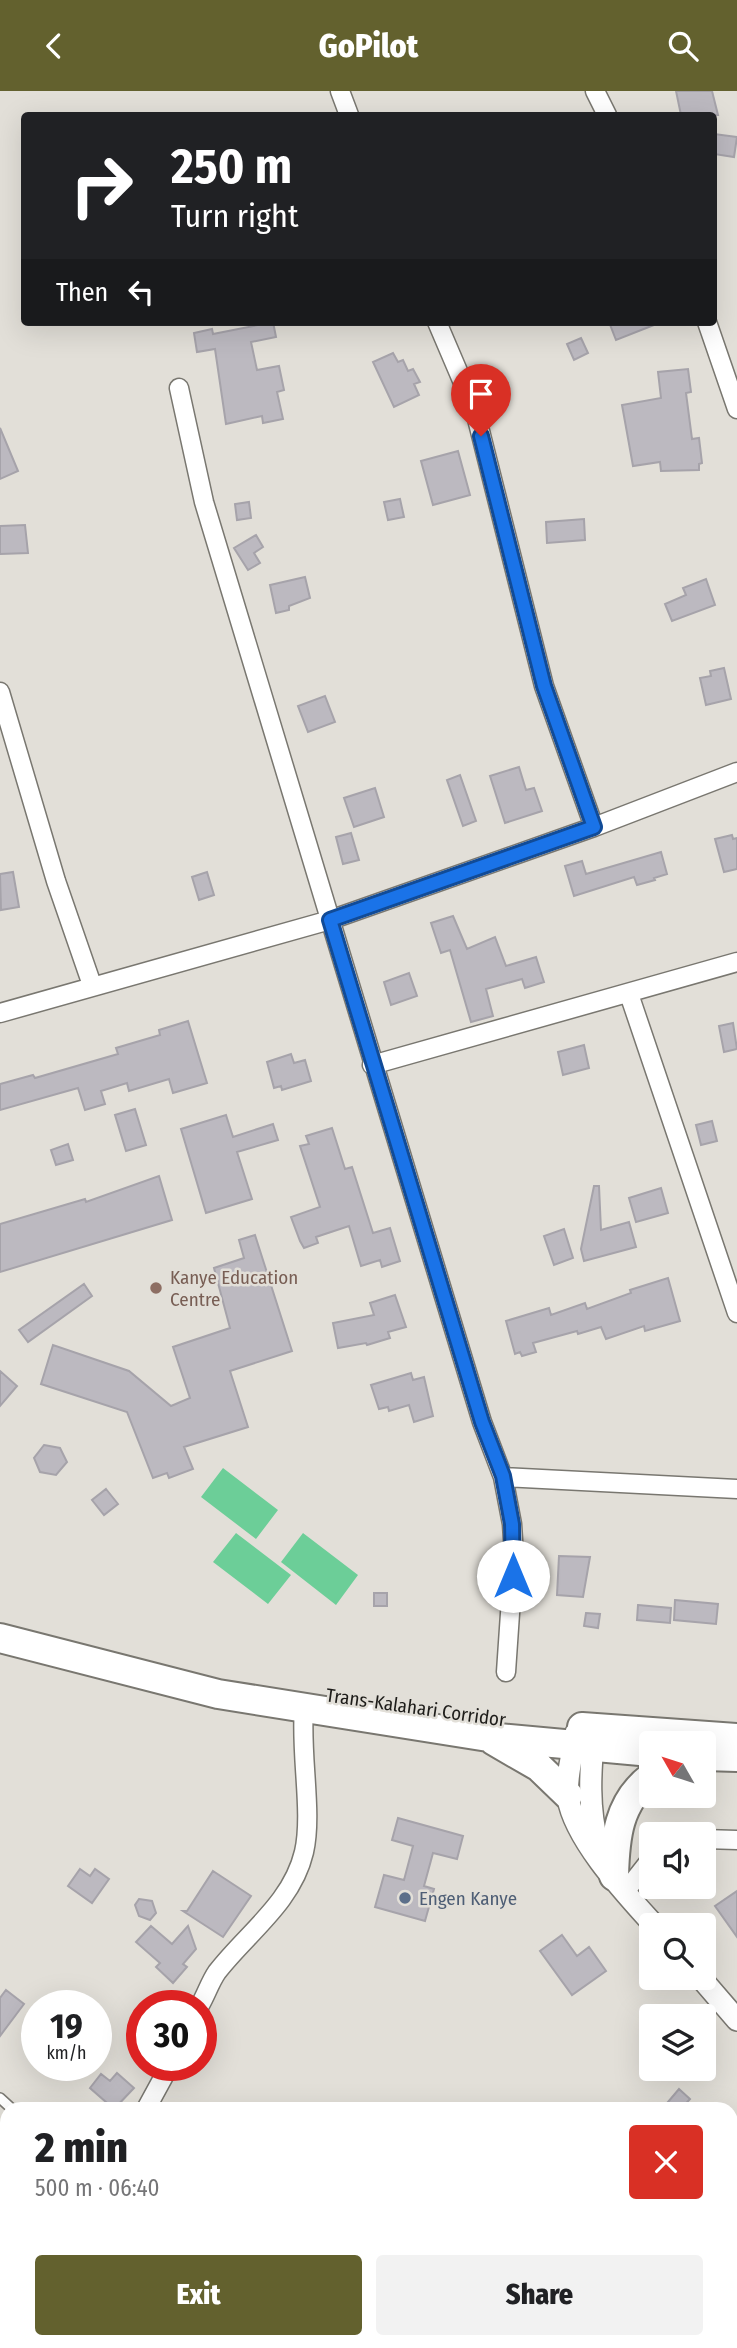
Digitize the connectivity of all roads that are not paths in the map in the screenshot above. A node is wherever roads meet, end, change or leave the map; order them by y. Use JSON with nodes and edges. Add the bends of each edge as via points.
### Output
{"nodes":[{"id":1,"x":340,"y":91,"type":"edge"},
{"id":2,"x":595,"y":91,"type":"edge"},
{"id":3,"x":348,"y":112,"type":"edge"},
{"id":4,"x":606,"y":112,"type":"edge"},
{"id":5,"x":440,"y":326,"type":"edge"},
{"id":6,"x":708,"y":326,"type":"edge"},
{"id":7,"x":179,"y":388,"type":"dead end"},
{"id":8,"x":737,"y":409,"type":"edge"},
{"id":9,"x":0,"y":692,"type":"edge"},
{"id":10,"x":737,"y":772,"type":"edge"},
{"id":11,"x":594,"y":827,"type":"junction"},
{"id":12,"x":330,"y":920,"type":"junction"},
{"id":13,"x":737,"y":962,"type":"edge"},
{"id":14,"x":92,"y":985,"type":"junction"},
{"id":15,"x":629,"y":994,"type":"junction"},
{"id":16,"x":0,"y":1013,"type":"edge"},
{"id":17,"x":372,"y":1065,"type":"junction"},
{"id":18,"x":737,"y":1313,"type":"edge"},
{"id":19,"x":503,"y":1476,"type":"junction"},
{"id":20,"x":737,"y":1489,"type":"edge"},
{"id":21,"x":0,"y":1638,"type":"edge"},
{"id":22,"x":97,"y":1663,"type":"junction"},
{"id":23,"x":506,"y":1672,"type":"dead end"},
{"id":24,"x":304,"y":1709,"type":"junction"},
{"id":25,"x":488,"y":1737,"type":"junction"},
{"id":26,"x":584,"y":1737,"type":"junction"},
{"id":27,"x":737,"y":1738,"type":"edge"},
{"id":28,"x":639,"y":1749,"type":"edge"},
{"id":29,"x":716,"y":1756,"type":"edge"},
{"id":30,"x":737,"y":1757,"type":"edge"},
{"id":31,"x":639,"y":1789,"type":"edge"},
{"id":32,"x":568,"y":1795,"type":"junction"},
{"id":33,"x":716,"y":1839,"type":"edge"},
{"id":34,"x":737,"y":1840,"type":"edge"},
{"id":35,"x":639,"y":1865,"type":"edge"},
{"id":36,"x":614,"y":1876,"type":"junction"},
{"id":37,"x":644,"y":1913,"type":"edge"},
{"id":38,"x":208,"y":1990,"type":"edge"},
{"id":39,"x":711,"y":1990,"type":"edge"},
{"id":40,"x":737,"y":2019,"type":"edge"},
{"id":41,"x":161,"y":2081,"type":"edge"},
{"id":42,"x":150,"y":2102,"type":"edge"}],
"edges":[{"from":1,"to":3,"type":"street"},
{"from":2,"to":4,"type":"street"},
{"from":5,"to":11,"type":"street","via":[[475,411],[544,686]]},
{"from":6,"to":8,"type":"street"},
{"from":7,"to":12,"type":"street","via":[[204,502]]},
{"from":9,"to":14,"type":"street"},
{"from":10,"to":11,"type":"street"},
{"from":11,"to":12,"type":"street"},
{"from":12,"to":14,"type":"street"},
{"from":12,"to":17,"type":"street"},
{"from":13,"to":15,"type":"street"},
{"from":14,"to":16,"type":"street"},
{"from":15,"to":17,"type":"street"},
{"from":15,"to":18,"type":"street"},
{"from":17,"to":19,"type":"street","via":[[482,1422]]},
{"from":19,"to":20,"type":"street"},
{"from":19,"to":23,"type":"street","via":[[514,1555]]},
{"from":21,"to":22,"type":"highway","name":"Trans-Kalahari Corridor"},
{"from":22,"to":24,"type":"highway","name":"Trans-Kalahari Corridor","via":[[157,1681]]},
{"from":22,"to":26,"type":"highway","name":"Trans-Kalahari Corridor","via":[[151,1666]]},
{"from":24,"to":25,"type":"highway","name":"Trans-Kalahari Corridor"},
{"from":24,"to":38,"type":"street","via":[[306,1836],[298,1870],[255,1934],[216,1975]]},
{"from":25,"to":26,"type":"highway","name":"Trans-Kalahari Corridor"},
{"from":25,"to":32,"type":"highway","via":[[539,1767]]},
{"from":26,"to":27,"type":"highway","name":"Trans-Kalahari Corridor"},
{"from":26,"to":28,"type":"highway","name":"Trans-Kalahari Corridor"},
{"from":26,"to":32,"type":"street"},
{"from":26,"to":36,"type":"street","via":[[593,1827]]},
{"from":29,"to":30,"type":"highway"},
{"from":31,"to":36,"type":"highway","via":[[627,1801],[618,1826]]},
{"from":32,"to":36,"type":"street","via":[[574,1817]]},
{"from":33,"to":34,"type":"street"},
{"from":35,"to":36,"type":"street"},
{"from":36,"to":37,"type":"street"},
{"from":39,"to":40,"type":"street"},
{"from":41,"to":42,"type":"street"}]}
